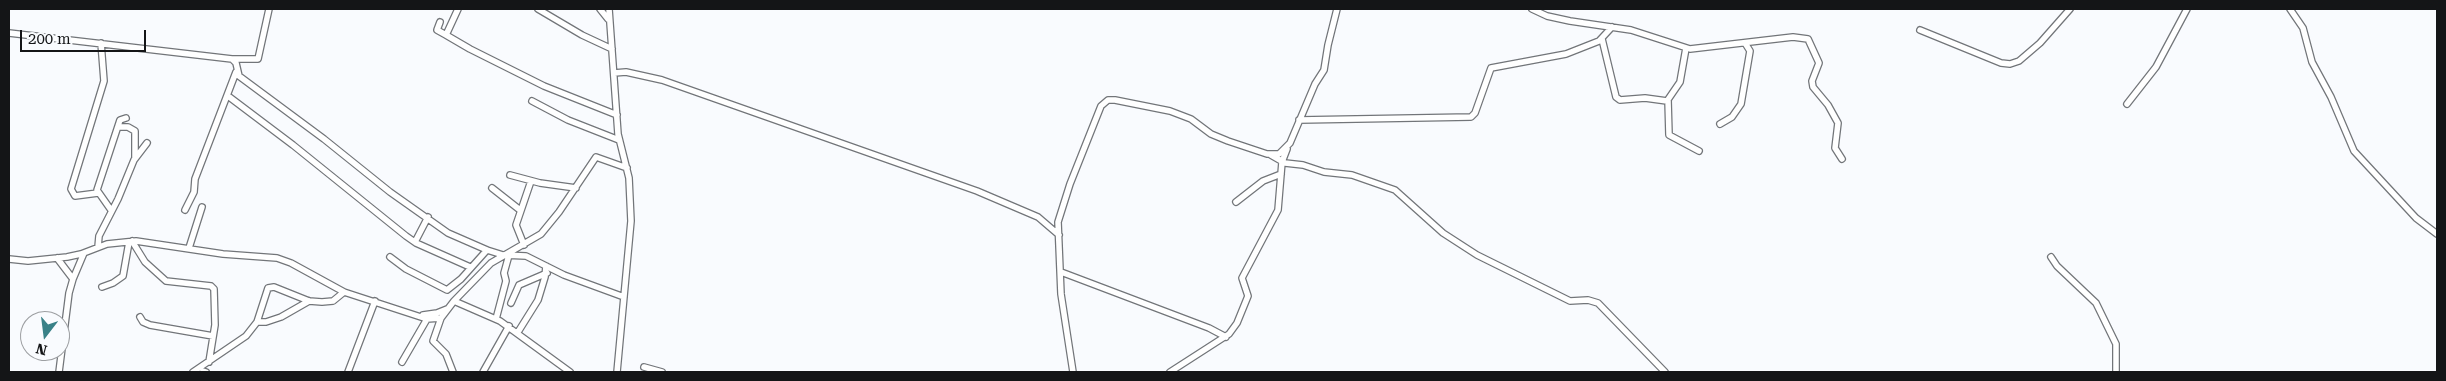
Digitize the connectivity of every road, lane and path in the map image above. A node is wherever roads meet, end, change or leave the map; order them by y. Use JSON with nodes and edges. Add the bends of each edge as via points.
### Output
{"nodes":[{"id":1,"x":269,"y":9,"type":"edge"},
{"id":2,"x":458,"y":9,"type":"edge"},
{"id":3,"x":538,"y":9,"type":"edge"},
{"id":4,"x":600,"y":9,"type":"edge"},
{"id":5,"x":609,"y":9,"type":"edge"},
{"id":6,"x":1337,"y":9,"type":"edge"},
{"id":7,"x":1532,"y":9,"type":"edge"},
{"id":8,"x":2070,"y":9,"type":"edge"},
{"id":9,"x":2187,"y":9,"type":"edge"},
{"id":10,"x":2290,"y":9,"type":"edge"},
{"id":11,"x":608,"y":19,"type":"junction"},
{"id":12,"x":440,"y":22,"type":"dead end"},
{"id":13,"x":1612,"y":27,"type":"junction"},
{"id":14,"x":1920,"y":30,"type":"dead end"},
{"id":15,"x":9,"y":33,"type":"edge"},
{"id":16,"x":446,"y":35,"type":"junction"},
{"id":17,"x":1602,"y":39,"type":"junction"},
{"id":18,"x":102,"y":43,"type":"junction"},
{"id":19,"x":1744,"y":43,"type":"junction"},
{"id":20,"x":1686,"y":48,"type":"junction"},
{"id":21,"x":612,"y":49,"type":"junction"},
{"id":22,"x":232,"y":59,"type":"junction"},
{"id":23,"x":236,"y":72,"type":"junction"},
{"id":24,"x":614,"y":73,"type":"junction"},
{"id":25,"x":228,"y":96,"type":"junction"},
{"id":26,"x":1668,"y":100,"type":"junction"},
{"id":27,"x":532,"y":102,"type":"dead end"},
{"id":28,"x":2127,"y":104,"type":"dead end"},
{"id":29,"x":617,"y":115,"type":"junction"},
{"id":30,"x":126,"y":118,"type":"dead end"},
{"id":31,"x":1299,"y":120,"type":"junction"},
{"id":32,"x":1720,"y":124,"type":"dead end"},
{"id":33,"x":118,"y":127,"type":"junction"},
{"id":34,"x":619,"y":140,"type":"junction"},
{"id":35,"x":147,"y":142,"type":"dead end"},
{"id":36,"x":1288,"y":147,"type":"junction"},
{"id":37,"x":1699,"y":150,"type":"dead end"},
{"id":38,"x":1270,"y":155,"type":"junction"},
{"id":39,"x":135,"y":158,"type":"junction"},
{"id":40,"x":1842,"y":159,"type":"dead end"},
{"id":41,"x":1282,"y":162,"type":"junction"},
{"id":42,"x":627,"y":168,"type":"junction"},
{"id":43,"x":1281,"y":174,"type":"junction"},
{"id":44,"x":510,"y":175,"type":"dead end"},
{"id":45,"x":531,"y":180,"type":"junction"},
{"id":46,"x":492,"y":188,"type":"dead end"},
{"id":47,"x":576,"y":188,"type":"junction"},
{"id":48,"x":98,"y":193,"type":"junction"},
{"id":49,"x":1236,"y":202,"type":"dead end"},
{"id":50,"x":202,"y":207,"type":"dead end"},
{"id":51,"x":112,"y":210,"type":"junction"},
{"id":52,"x":185,"y":210,"type":"dead end"},
{"id":53,"x":520,"y":210,"type":"junction"},
{"id":54,"x":428,"y":217,"type":"junction"},
{"id":55,"x":2437,"y":234,"type":"edge"},
{"id":56,"x":1059,"y":235,"type":"junction"},
{"id":57,"x":130,"y":242,"type":"junction"},
{"id":58,"x":415,"y":242,"type":"junction"},
{"id":59,"x":524,"y":245,"type":"junction"},
{"id":60,"x":98,"y":246,"type":"junction"},
{"id":61,"x":189,"y":248,"type":"junction"},
{"id":62,"x":487,"y":250,"type":"junction"},
{"id":63,"x":84,"y":253,"type":"junction"},
{"id":64,"x":506,"y":255,"type":"junction"},
{"id":65,"x":390,"y":257,"type":"dead end"},
{"id":66,"x":2051,"y":257,"type":"dead end"},
{"id":67,"x":57,"y":258,"type":"junction"},
{"id":68,"x":9,"y":259,"type":"edge"},
{"id":69,"x":470,"y":267,"type":"junction"},
{"id":70,"x":549,"y":268,"type":"junction"},
{"id":71,"x":1061,"y":272,"type":"junction"},
{"id":72,"x":546,"y":274,"type":"junction"},
{"id":73,"x":73,"y":279,"type":"junction"},
{"id":74,"x":102,"y":287,"type":"dead end"},
{"id":75,"x":344,"y":292,"type":"junction"},
{"id":76,"x":624,"y":297,"type":"junction"},
{"id":77,"x":309,"y":301,"type":"junction"},
{"id":78,"x":375,"y":301,"type":"junction"},
{"id":79,"x":454,"y":301,"type":"junction"},
{"id":80,"x":511,"y":303,"type":"dead end"},
{"id":81,"x":447,"y":309,"type":"junction"},
{"id":82,"x":419,"y":316,"type":"junction"},
{"id":83,"x":140,"y":317,"type":"dead end"},
{"id":84,"x":442,"y":318,"type":"junction"},
{"id":85,"x":427,"y":319,"type":"junction"},
{"id":86,"x":496,"y":319,"type":"junction"},
{"id":87,"x":257,"y":322,"type":"junction"},
{"id":88,"x":509,"y":326,"type":"junction"},
{"id":89,"x":518,"y":332,"type":"junction"},
{"id":90,"x":213,"y":336,"type":"junction"},
{"id":91,"x":1226,"y":336,"type":"junction"},
{"id":92,"x":402,"y":362,"type":"dead end"},
{"id":93,"x":644,"y":367,"type":"dead end"},
{"id":94,"x":205,"y":369,"type":"edge"},
{"id":95,"x":59,"y":372,"type":"edge"},
{"id":96,"x":193,"y":372,"type":"edge"},
{"id":97,"x":348,"y":372,"type":"edge"},
{"id":98,"x":451,"y":372,"type":"edge"},
{"id":99,"x":483,"y":372,"type":"edge"},
{"id":100,"x":570,"y":372,"type":"edge"},
{"id":101,"x":617,"y":372,"type":"edge"},
{"id":102,"x":662,"y":372,"type":"edge"},
{"id":103,"x":1073,"y":372,"type":"edge"},
{"id":104,"x":1171,"y":372,"type":"edge"},
{"id":105,"x":1665,"y":372,"type":"edge"},
{"id":106,"x":2116,"y":372,"type":"edge"}],
"edges":[{"from":1,"to":22,"type":"street","via":[[258,59]]},
{"from":2,"to":16,"type":"street"},
{"from":3,"to":21,"type":"street"},
{"from":4,"to":11,"type":"street"},
{"from":5,"to":11,"type":"street"},
{"from":6,"to":31,"type":"street","via":[[1324,70]]},
{"from":7,"to":13,"type":"street","via":[[1547,16]]},
{"from":8,"to":14,"type":"street","via":[[2040,42],[2019,61],[2010,64]]},
{"from":9,"to":28,"type":"street","via":[[2156,68]]},
{"from":10,"to":55,"type":"street","via":[[2303,28],[2312,62],[2354,151],[2416,218]]},
{"from":11,"to":21,"type":"street"},
{"from":12,"to":16,"type":"street","via":[[437,30]]},
{"from":13,"to":17,"type":"street"},
{"from":13,"to":20,"type":"street"},
{"from":15,"to":18,"type":"street"},
{"from":16,"to":29,"type":"street","via":[[544,86]]},
{"from":17,"to":26,"type":"street","via":[[1617,99]]},
{"from":17,"to":31,"type":"street","via":[[1559,56],[1492,67],[1471,116]]},
{"from":18,"to":22,"type":"street"},
{"from":18,"to":48,"type":"street","via":[[104,81],[71,189],[75,196]]},
{"from":19,"to":20,"type":"street"},
{"from":19,"to":32,"type":"street","via":[[1750,56],[1740,106],[1732,117]]},
{"from":19,"to":40,"type":"street","via":[[1793,37],[1810,41],[1819,63],[1813,87],[1838,123],[1835,148]]},
{"from":20,"to":26,"type":"street","via":[[1680,82]]},
{"from":21,"to":24,"type":"street"},
{"from":22,"to":23,"type":"street","via":[[236,63]]},
{"from":23,"to":25,"type":"street"},
{"from":23,"to":54,"type":"street","via":[[390,192]]},
{"from":24,"to":29,"type":"street"},
{"from":24,"to":56,"type":"street","via":[[626,72],[662,80],[977,191],[1038,217]]},
{"from":25,"to":52,"type":"street"},
{"from":25,"to":58,"type":"street"},
{"from":26,"to":37,"type":"street","via":[[1669,135]]},
{"from":27,"to":34,"type":"street"},
{"from":29,"to":34,"type":"street"},
{"from":30,"to":33,"type":"street","via":[[121,119]]},
{"from":31,"to":36,"type":"street"},
{"from":33,"to":39,"type":"street","via":[[135,131]]},
{"from":33,"to":48,"type":"street","via":[[99,181]]},
{"from":34,"to":42,"type":"street"},
{"from":35,"to":39,"type":"street"},
{"from":36,"to":38,"type":"street","via":[[1279,154]]},
{"from":36,"to":41,"type":"street"},
{"from":38,"to":41,"type":"street"},
{"from":38,"to":56,"type":"street","via":[[1215,136],[1176,113],[1123,101],[1106,101],[1094,118],[1070,184],[1059,218]]},
{"from":39,"to":51,"type":"street"},
{"from":41,"to":43,"type":"street"},
{"from":41,"to":105,"type":"street","via":[[1360,177],[1395,190],[1443,233],[1477,255],[1570,301],[1598,303]]},
{"from":42,"to":47,"type":"street","via":[[596,157]]},
{"from":42,"to":76,"type":"street","via":[[631,221]]},
{"from":43,"to":49,"type":"street","via":[[1263,181]]},
{"from":43,"to":91,"type":"street","via":[[1281,195],[1276,215],[1242,280],[1248,290],[1248,300],[1234,328]]},
{"from":44,"to":45,"type":"street"},
{"from":45,"to":47,"type":"street"},
{"from":45,"to":53,"type":"street"},
{"from":46,"to":53,"type":"street"},
{"from":47,"to":59,"type":"street","via":[[541,234]]},
{"from":48,"to":51,"type":"street"},
{"from":50,"to":61,"type":"street"},
{"from":51,"to":60,"type":"street","via":[[99,236]]},
{"from":53,"to":59,"type":"street","via":[[516,230]]},
{"from":54,"to":58,"type":"street"},
{"from":54,"to":62,"type":"street","via":[[451,234]]},
{"from":56,"to":71,"type":"street"},
{"from":57,"to":60,"type":"street"},
{"from":57,"to":61,"type":"street"},
{"from":57,"to":74,"type":"street","via":[[122,277]]},
{"from":57,"to":90,"type":"street","via":[[145,262],[168,282],[212,287]]},
{"from":58,"to":69,"type":"street"},
{"from":59,"to":64,"type":"street"},
{"from":60,"to":63,"type":"street"},
{"from":61,"to":75,"type":"street","via":[[282,260]]},
{"from":62,"to":64,"type":"street"},
{"from":62,"to":69,"type":"street"},
{"from":63,"to":67,"type":"street"},
{"from":63,"to":73,"type":"street"},
{"from":64,"to":70,"type":"street","via":[[521,254]]},
{"from":64,"to":79,"type":"street","via":[[483,269]]},
{"from":64,"to":86,"type":"street","via":[[506,281]]},
{"from":65,"to":69,"type":"street","via":[[446,290]]},
{"from":66,"to":106,"type":"street","via":[[2096,303],[2116,344]]},
{"from":67,"to":68,"type":"street"},
{"from":67,"to":73,"type":"street"},
{"from":70,"to":72,"type":"street"},
{"from":70,"to":76,"type":"street"},
{"from":71,"to":91,"type":"street"},
{"from":71,"to":103,"type":"street"},
{"from":72,"to":80,"type":"street","via":[[519,285]]},
{"from":72,"to":89,"type":"street","via":[[538,300]]},
{"from":73,"to":95,"type":"street"},
{"from":75,"to":77,"type":"street","via":[[333,302]]},
{"from":75,"to":78,"type":"street"},
{"from":76,"to":101,"type":"street"},
{"from":77,"to":87,"type":"street","via":[[280,318]]},
{"from":77,"to":87,"type":"street","via":[[270,287],[266,290]]},
{"from":78,"to":82,"type":"street"},
{"from":78,"to":97,"type":"street"},
{"from":79,"to":81,"type":"street"},
{"from":79,"to":86,"type":"street"},
{"from":81,"to":82,"type":"street"},
{"from":81,"to":84,"type":"street"},
{"from":82,"to":85,"type":"street"},
{"from":83,"to":90,"type":"street","via":[[150,325]]},
{"from":84,"to":85,"type":"street"},
{"from":84,"to":98,"type":"street","via":[[433,341],[446,354]]},
{"from":85,"to":92,"type":"street"},
{"from":86,"to":88,"type":"street"},
{"from":87,"to":94,"type":"street","via":[[246,336]]},
{"from":88,"to":89,"type":"street"},
{"from":88,"to":99,"type":"street"},
{"from":89,"to":100,"type":"street"},
{"from":90,"to":94,"type":"street"},
{"from":91,"to":104,"type":"street"},
{"from":93,"to":102,"type":"street"},
{"from":94,"to":96,"type":"street"}]}
